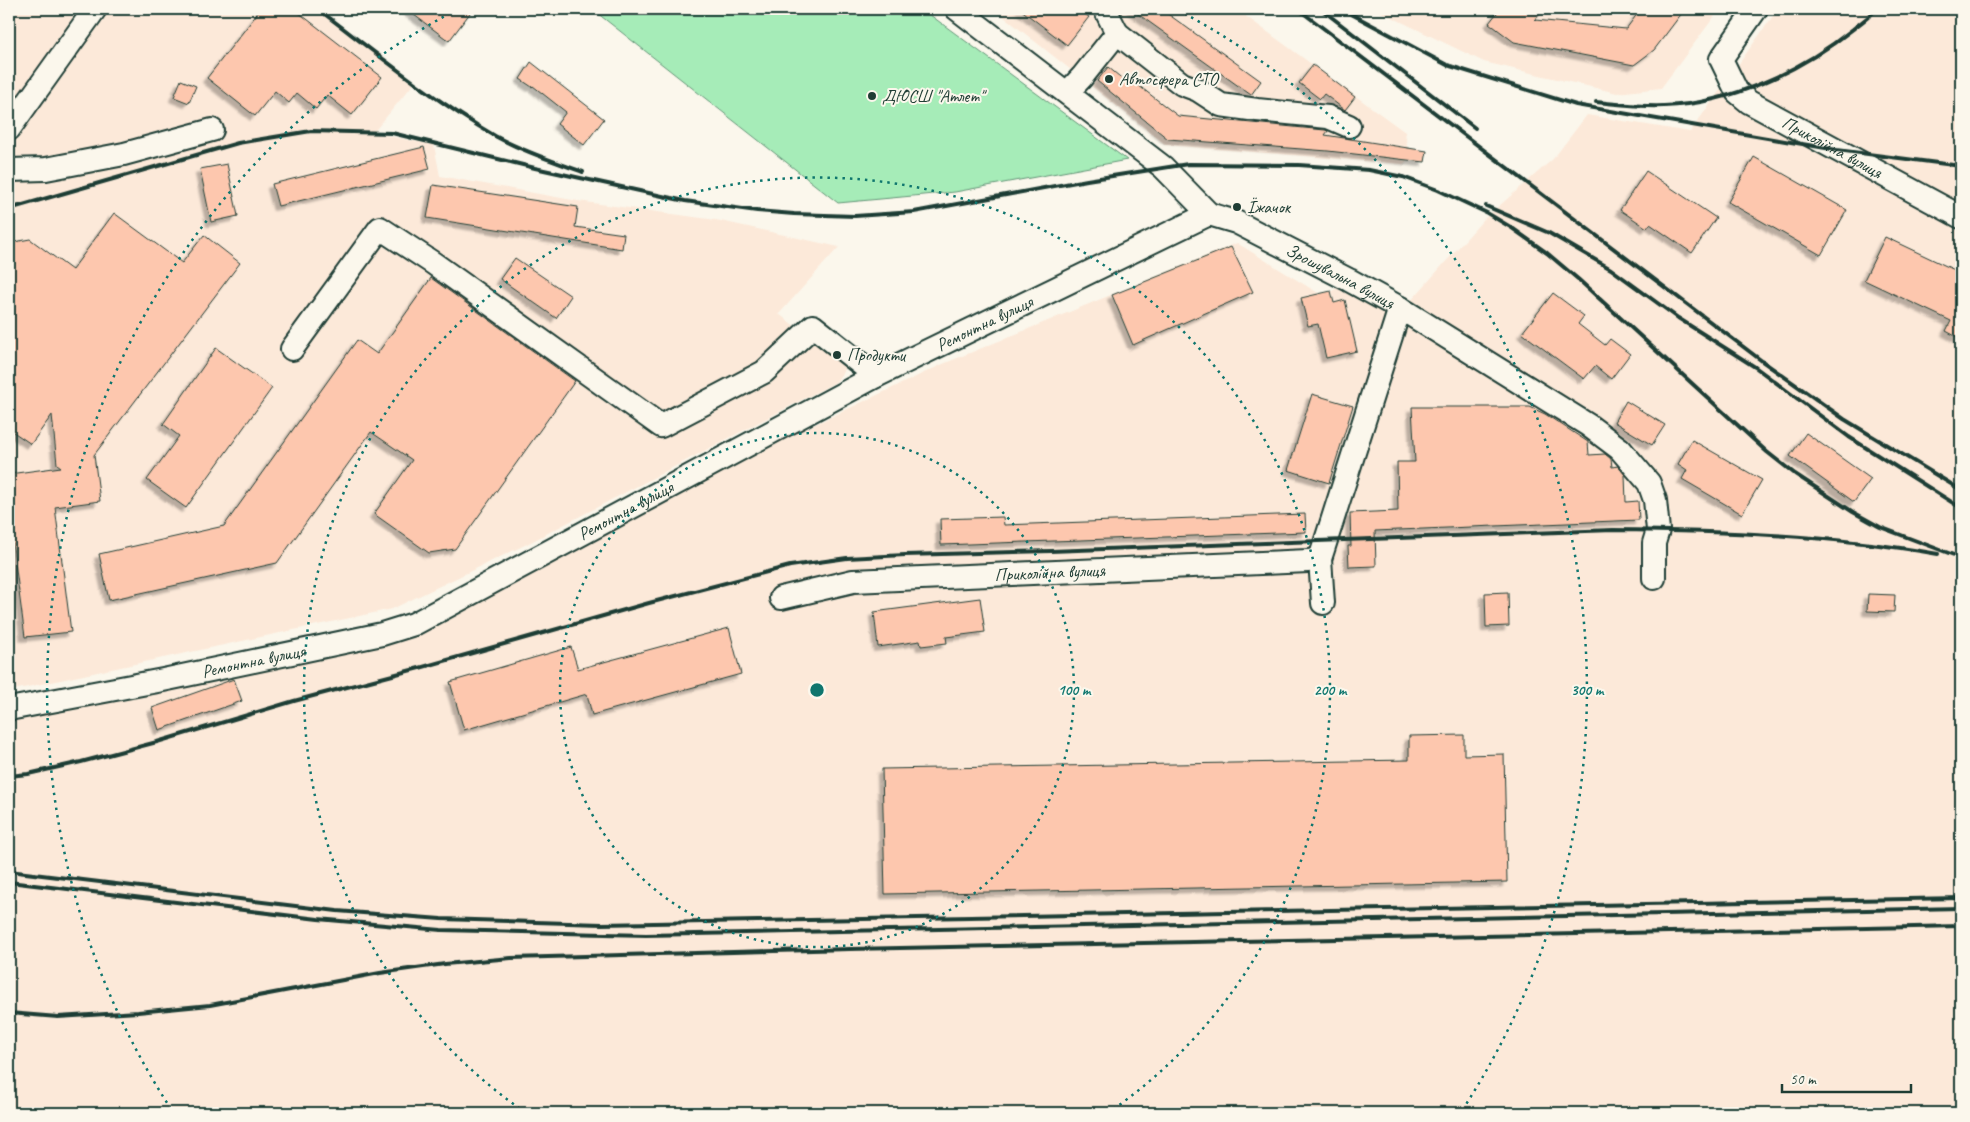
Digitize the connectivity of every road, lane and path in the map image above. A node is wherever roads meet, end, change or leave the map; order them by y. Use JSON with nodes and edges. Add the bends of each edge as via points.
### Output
{"nodes":[{"id":1,"x":94,"y":9,"type":"edge"},
{"id":2,"x":957,"y":9,"type":"edge"},
{"id":3,"x":1105,"y":9,"type":"edge"},
{"id":4,"x":1756,"y":9,"type":"edge"},
{"id":5,"x":1117,"y":33,"type":"junction"},
{"id":6,"x":1067,"y":94,"type":"junction"},
{"id":7,"x":1349,"y":126,"type":"dead end"},
{"id":8,"x":9,"y":129,"type":"edge"},
{"id":9,"x":212,"y":130,"type":"dead end"},
{"id":10,"x":9,"y":170,"type":"edge"},
{"id":11,"x":1209,"y":214,"type":"junction"},
{"id":12,"x":1961,"y":217,"type":"edge"},
{"id":13,"x":1400,"y":308,"type":"junction"},
{"id":14,"x":292,"y":349,"type":"dead end"},
{"id":15,"x":876,"y":376,"type":"junction"},
{"id":16,"x":1320,"y":559,"type":"junction"},
{"id":17,"x":1654,"y":578,"type":"dead end"},
{"id":18,"x":781,"y":598,"type":"dead end"},
{"id":19,"x":1323,"y":603,"type":"dead end"},
{"id":20,"x":9,"y":709,"type":"edge"}],
"edges":[{"from":1,"to":8,"type":"street"},
{"from":2,"to":6,"type":"street","name":"Зрошувальна вулиця"},
{"from":3,"to":5,"type":"street"},
{"from":4,"to":12,"type":"street","name":"Приколійна вулиця","via":[[1721,58],[1737,92],[1749,102]]},
{"from":5,"to":6,"type":"street"},
{"from":5,"to":7,"type":"street","via":[[1182,84],[1221,104],[1328,116]]},
{"from":6,"to":11,"type":"street","name":"Зрошувальна вулиця","via":[[1163,167]]},
{"from":9,"to":10,"type":"street","via":[[124,154],[46,169]]},
{"from":11,"to":13,"type":"street","name":"Зрошувальна вулиця","via":[[1236,222]]},
{"from":11,"to":15,"type":"street","name":"Ремонтна вулиця"},
{"from":13,"to":16,"type":"street"},
{"from":13,"to":17,"type":"street","name":"Зрошувальна вулиця","via":[[1588,425],[1620,449],[1649,483],[1655,500],[1658,530],[1654,544]]},
{"from":14,"to":15,"type":"street","via":[[380,228],[661,426],[764,372],[813,326]]},
{"from":15,"to":20,"type":"street","name":"Ремонтна вулиця","via":[[414,624],[382,634],[201,672]]},
{"from":16,"to":18,"type":"street","name":"Приколійна вулиця","via":[[853,582]]},
{"from":16,"to":19,"type":"street"}]}
